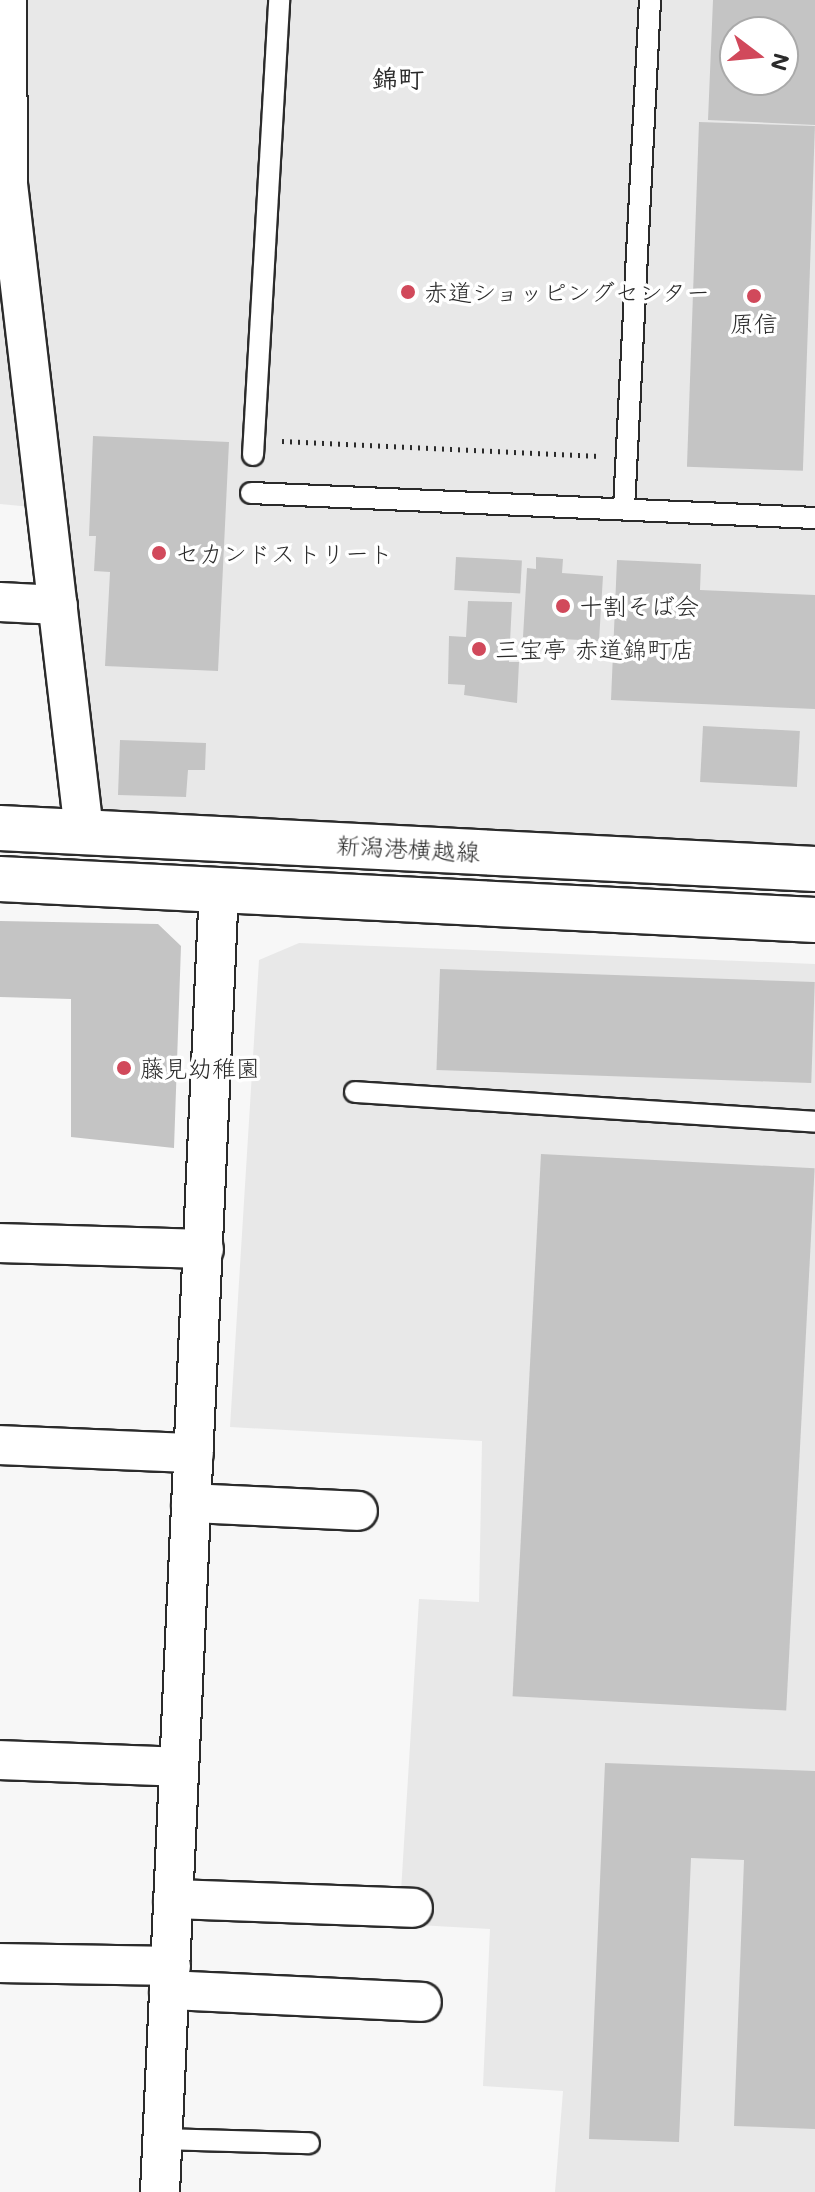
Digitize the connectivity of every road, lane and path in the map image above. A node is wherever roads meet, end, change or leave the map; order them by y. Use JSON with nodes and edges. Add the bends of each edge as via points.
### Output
{"nodes":[{"id":1,"x":7,"y":0,"type":"edge"},
{"id":2,"x":279,"y":0,"type":"edge"},
{"id":3,"x":650,"y":0,"type":"edge"},
{"id":4,"x":279,"y":441,"type":"dead end"},
{"id":5,"x":253,"y":455,"type":"dead end"},
{"id":6,"x":605,"y":456,"type":"dead end"},
{"id":7,"x":251,"y":493,"type":"dead end"},
{"id":8,"x":624,"y":508,"type":"junction"},
{"id":9,"x":815,"y":518,"type":"edge"},
{"id":10,"x":0,"y":602,"type":"edge"},
{"id":11,"x":58,"y":605,"type":"junction"},
{"id":12,"x":0,"y":828,"type":"edge"},
{"id":13,"x":84,"y":831,"type":"junction"},
{"id":14,"x":815,"y":869,"type":"edge"},
{"id":15,"x":0,"y":879,"type":"edge"},
{"id":16,"x":219,"y":890,"type":"junction"},
{"id":17,"x":815,"y":920,"type":"edge"},
{"id":18,"x":355,"y":1092,"type":"dead end"},
{"id":19,"x":815,"y":1122,"type":"edge"},
{"id":20,"x":0,"y":1243,"type":"edge"},
{"id":21,"x":204,"y":1249,"type":"junction"},
{"id":22,"x":0,"y":1445,"type":"edge"},
{"id":23,"x":194,"y":1453,"type":"junction"},
{"id":24,"x":191,"y":1503,"type":"junction"},
{"id":25,"x":358,"y":1511,"type":"dead end"},
{"id":26,"x":0,"y":1760,"type":"edge"},
{"id":27,"x":179,"y":1767,"type":"junction"},
{"id":28,"x":173,"y":1899,"type":"junction"},
{"id":29,"x":413,"y":1908,"type":"dead end"},
{"id":30,"x":0,"y":1963,"type":"edge"},
{"id":31,"x":170,"y":1978,"type":"junction"},
{"id":32,"x":422,"y":2002,"type":"dead end"},
{"id":33,"x":162,"y":2139,"type":"junction"},
{"id":34,"x":309,"y":2143,"type":"dead end"},
{"id":35,"x":160,"y":2192,"type":"edge"}],
"edges":[{"from":1,"to":11,"type":"street","via":[[8,184]]},
{"from":2,"to":5,"type":"lane"},
{"from":3,"to":8,"type":"lane"},
{"from":4,"to":6,"type":"path"},
{"from":7,"to":8,"type":"lane"},
{"from":8,"to":9,"type":"lane"},
{"from":10,"to":11,"type":"street"},
{"from":11,"to":13,"type":"street"},
{"from":12,"to":13,"type":"main road","name":"新潟港横越線"},
{"from":13,"to":14,"type":"main road","name":"新潟港横越線"},
{"from":15,"to":16,"type":"main road"},
{"from":16,"to":17,"type":"main road"},
{"from":16,"to":21,"type":"street"},
{"from":18,"to":19,"type":"lane"},
{"from":20,"to":21,"type":"street"},
{"from":21,"to":23,"type":"street"},
{"from":22,"to":23,"type":"street"},
{"from":23,"to":24,"type":"street"},
{"from":24,"to":25,"type":"street"},
{"from":24,"to":27,"type":"street"},
{"from":26,"to":27,"type":"street"},
{"from":27,"to":28,"type":"street"},
{"from":28,"to":29,"type":"street"},
{"from":28,"to":31,"type":"street"},
{"from":30,"to":31,"type":"street"},
{"from":31,"to":32,"type":"street"},
{"from":31,"to":33,"type":"street"},
{"from":33,"to":34,"type":"lane"},
{"from":33,"to":35,"type":"street"}]}
